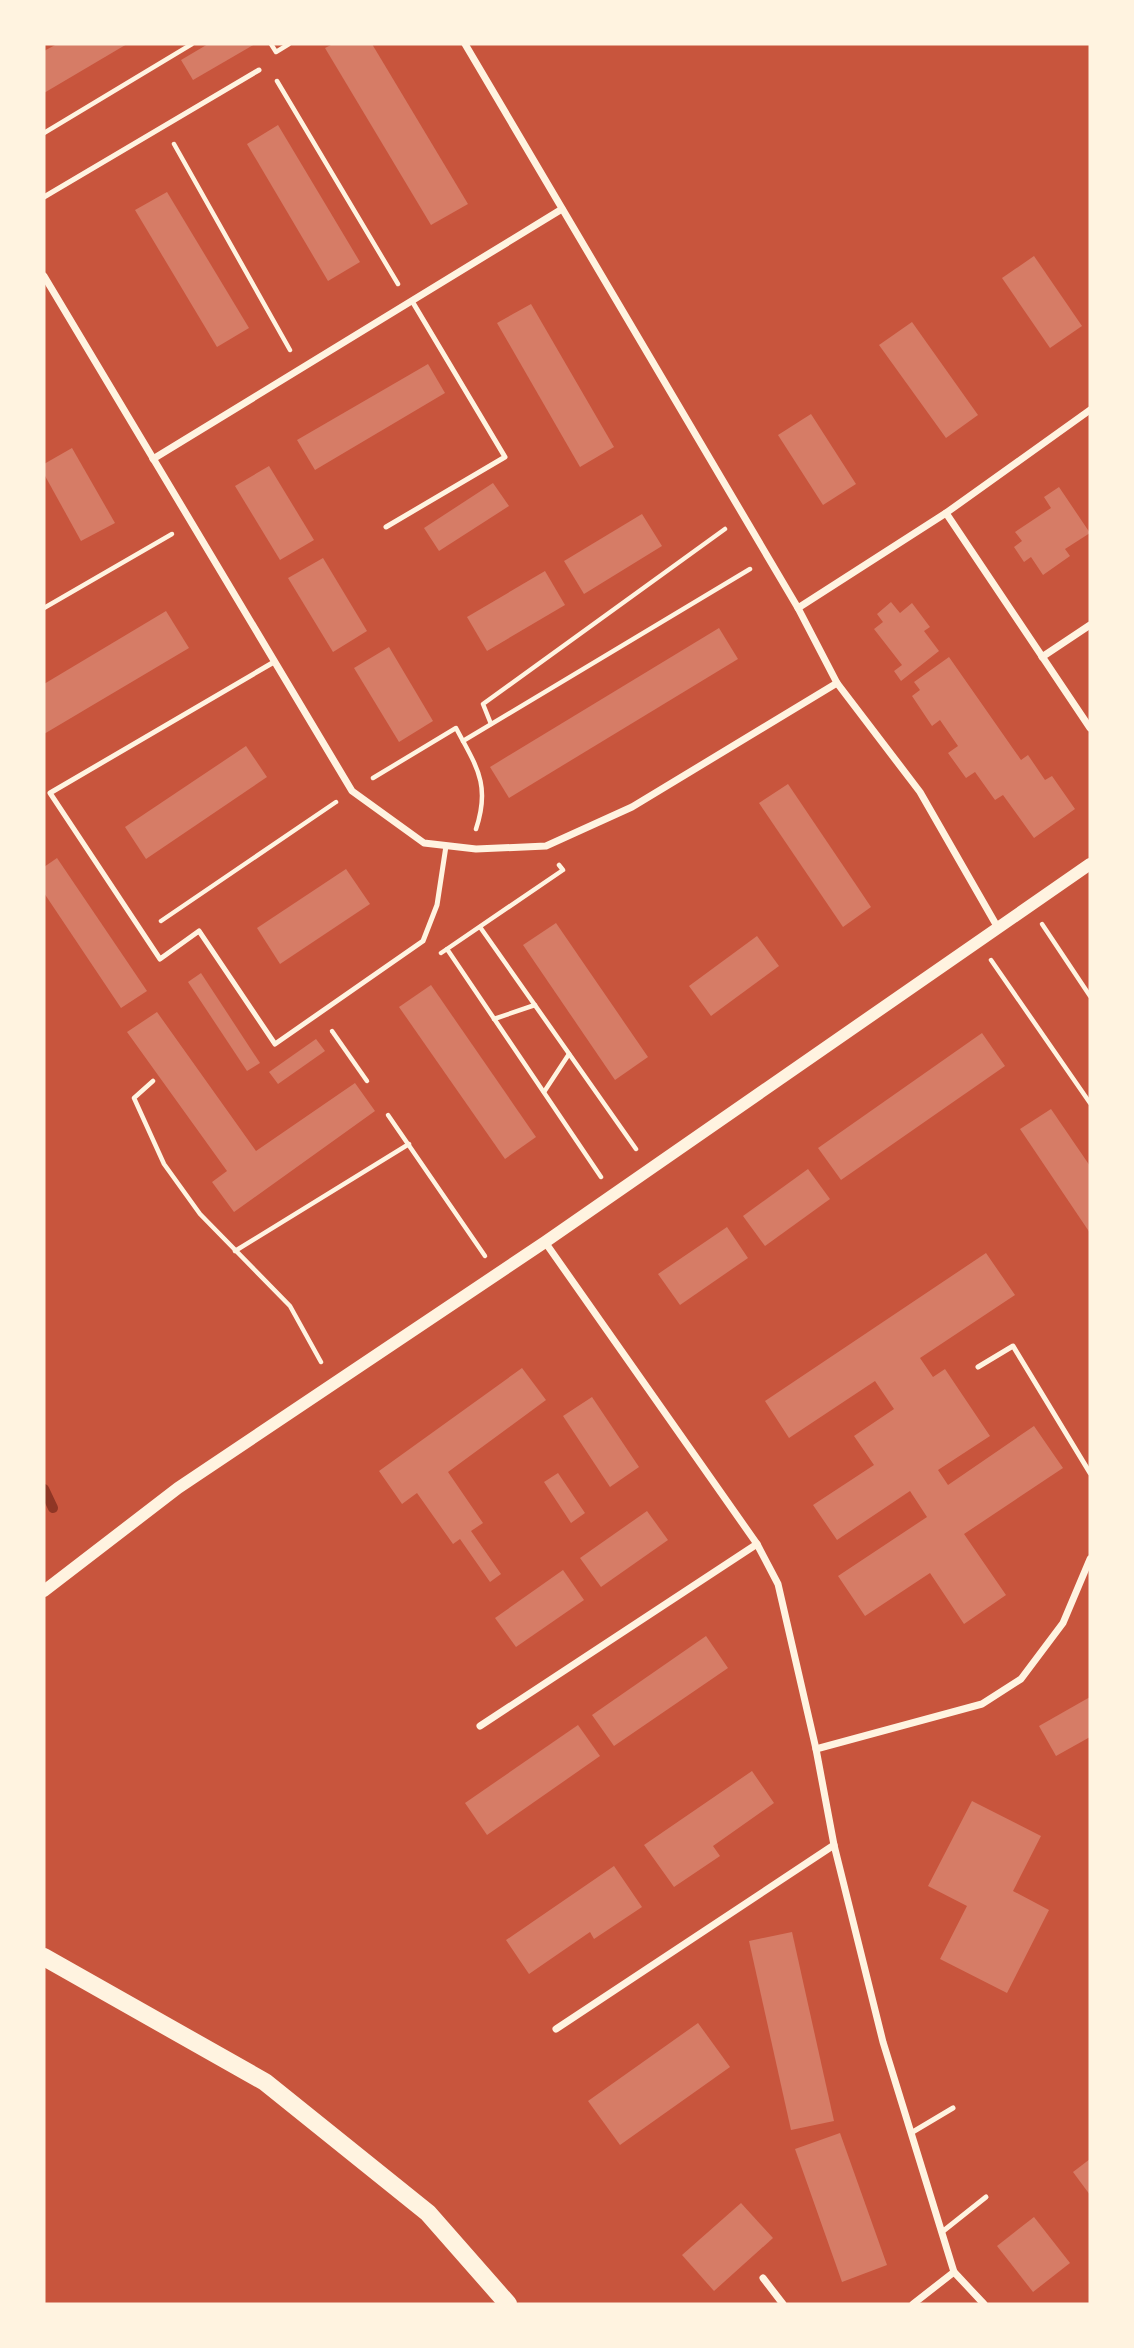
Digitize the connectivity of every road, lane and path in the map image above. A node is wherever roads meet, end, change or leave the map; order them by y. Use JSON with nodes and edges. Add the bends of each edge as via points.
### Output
{"nodes":[{"id":1,"x":192,"y":44,"type":"edge"},
{"id":2,"x":271,"y":44,"type":"edge"},
{"id":3,"x":289,"y":44,"type":"edge"},
{"id":4,"x":465,"y":44,"type":"edge"},
{"id":5,"x":259,"y":69,"type":"joint"},
{"id":6,"x":164,"y":126,"type":"junction"},
{"id":7,"x":44,"y":132,"type":"edge"},
{"id":8,"x":44,"y":197,"type":"edge"},
{"id":9,"x":562,"y":209,"type":"junction"},
{"id":10,"x":44,"y":276,"type":"edge"},
{"id":11,"x":410,"y":302,"type":"junction"},
{"id":12,"x":301,"y":369,"type":"junction"},
{"id":13,"x":1090,"y":410,"type":"edge"},
{"id":14,"x":153,"y":460,"type":"junction"},
{"id":15,"x":946,"y":513,"type":"junction"},
{"id":16,"x":743,"y":516,"type":"junction"},
{"id":17,"x":191,"y":523,"type":"junction"},
{"id":18,"x":386,"y":527,"type":"dead end"},
{"id":19,"x":769,"y":558,"type":"junction"},
{"id":20,"x":44,"y":608,"type":"edge"},
{"id":21,"x":798,"y":608,"type":"junction"},
{"id":22,"x":1090,"y":625,"type":"edge"},
{"id":23,"x":1042,"y":657,"type":"junction"},
{"id":24,"x":274,"y":662,"type":"junction"},
{"id":25,"x":837,"y":683,"type":"junction"},
{"id":26,"x":491,"y":724,"type":"junction"},
{"id":27,"x":1090,"y":728,"type":"edge"},
{"id":28,"x":463,"y":741,"type":"junction"},
{"id":29,"x":352,"y":791,"type":"junction"},
{"id":30,"x":446,"y":846,"type":"junction"},
{"id":31,"x":547,"y":846,"type":"junction"},
{"id":32,"x":470,"y":848,"type":"junction"},
{"id":33,"x":1090,"y":864,"type":"edge"},
{"id":34,"x":1030,"y":906,"type":"junction"},
{"id":35,"x":480,"y":926,"type":"junction"},
{"id":36,"x":998,"y":928,"type":"junction"},
{"id":37,"x":143,"y":934,"type":"junction"},
{"id":38,"x":979,"y":942,"type":"junction"},
{"id":39,"x":447,"y":949,"type":"junction"},
{"id":40,"x":439,"y":954,"type":"dead end"},
{"id":41,"x":1090,"y":996,"type":"edge"},
{"id":42,"x":535,"y":1005,"type":"junction"},
{"id":43,"x":494,"y":1019,"type":"junction"},
{"id":44,"x":330,"y":1027,"type":"dead end"},
{"id":45,"x":569,"y":1054,"type":"junction"},
{"id":46,"x":153,"y":1081,"type":"dead end"},
{"id":47,"x":367,"y":1081,"type":"dead end"},
{"id":48,"x":544,"y":1092,"type":"junction"},
{"id":49,"x":1090,"y":1103,"type":"edge"},
{"id":50,"x":388,"y":1115,"type":"dead end"},
{"id":51,"x":409,"y":1144,"type":"junction"},
{"id":52,"x":650,"y":1170,"type":"junction"},
{"id":53,"x":613,"y":1195,"type":"junction"},
{"id":54,"x":545,"y":1242,"type":"junction"},
{"id":55,"x":235,"y":1251,"type":"junction"},
{"id":56,"x":497,"y":1274,"type":"junction"},
{"id":57,"x":978,"y":1367,"type":"dead end"},
{"id":58,"x":332,"y":1385,"type":"junction"},
{"id":59,"x":1090,"y":1474,"type":"edge"},
{"id":60,"x":757,"y":1544,"type":"junction"},
{"id":61,"x":1090,"y":1559,"type":"edge"},
{"id":62,"x":44,"y":1591,"type":"edge"},
{"id":63,"x":480,"y":1726,"type":"dead end"},
{"id":64,"x":816,"y":1749,"type":"junction"},
{"id":65,"x":834,"y":1845,"type":"junction"},
{"id":66,"x":44,"y":1957,"type":"edge"},
{"id":67,"x":556,"y":2029,"type":"dead end"},
{"id":68,"x":953,"y":2108,"type":"dead end"},
{"id":69,"x":911,"y":2133,"type":"junction"},
{"id":70,"x":986,"y":2197,"type":"dead end"},
{"id":71,"x":942,"y":2232,"type":"junction"},
{"id":72,"x":954,"y":2272,"type":"junction"},
{"id":73,"x":764,"y":2278,"type":"dead end"},
{"id":74,"x":508,"y":2304,"type":"edge"},
{"id":75,"x":783,"y":2304,"type":"edge"},
{"id":76,"x":913,"y":2304,"type":"edge"},
{"id":77,"x":984,"y":2304,"type":"edge"}],
"edges":[{"from":1,"to":7,"type":"path"},
{"from":2,"to":3,"type":"path","via":[[275,52]]},
{"from":4,"to":9,"type":"street"},
{"from":5,"to":6,"type":"lane"},
{"from":5,"to":11,"type":"path","via":[[267,65]]},
{"from":6,"to":8,"type":"lane"},
{"from":6,"to":12,"type":"path"},
{"from":9,"to":11,"type":"street"},
{"from":9,"to":16,"type":"street"},
{"from":10,"to":14,"type":"street"},
{"from":11,"to":12,"type":"street"},
{"from":11,"to":18,"type":"lane","via":[[505,457]]},
{"from":12,"to":14,"type":"street"},
{"from":13,"to":15,"type":"street"},
{"from":14,"to":17,"type":"street"},
{"from":15,"to":21,"type":"street"},
{"from":15,"to":23,"type":"street"},
{"from":16,"to":19,"type":"street"},
{"from":16,"to":26,"type":"path","via":[[483,704]]},
{"from":17,"to":20,"type":"path"},
{"from":17,"to":24,"type":"street"},
{"from":19,"to":21,"type":"street"},
{"from":19,"to":26,"type":"path"},
{"from":21,"to":25,"type":"street"},
{"from":22,"to":23,"type":"street"},
{"from":23,"to":27,"type":"street"},
{"from":24,"to":29,"type":"street"},
{"from":24,"to":37,"type":"lane","via":[[50,793]]},
{"from":25,"to":31,"type":"street","via":[[632,807]]},
{"from":25,"to":36,"type":"street","via":[[920,792]]},
{"from":26,"to":28,"type":"path"},
{"from":28,"to":29,"type":"path","via":[[456,728]]},
{"from":28,"to":32,"type":"path","via":[[483,781],[480,817]]},
{"from":29,"to":30,"type":"street","via":[[424,843]]},
{"from":29,"to":37,"type":"path"},
{"from":30,"to":32,"type":"street"},
{"from":30,"to":37,"type":"lane","via":[[437,905],[423,941],[275,1044],[199,931],[160,959]]},
{"from":31,"to":32,"type":"street"},
{"from":31,"to":35,"type":"path","via":[[562,870]]},
{"from":33,"to":34,"type":"street"},
{"from":34,"to":36,"type":"street"},
{"from":34,"to":41,"type":"path"},
{"from":35,"to":39,"type":"path"},
{"from":35,"to":42,"type":"path"},
{"from":36,"to":38,"type":"street"},
{"from":38,"to":49,"type":"path"},
{"from":38,"to":52,"type":"street"},
{"from":39,"to":40,"type":"path"},
{"from":39,"to":43,"type":"path"},
{"from":42,"to":43,"type":"path"},
{"from":42,"to":45,"type":"path"},
{"from":43,"to":48,"type":"path"},
{"from":44,"to":47,"type":"path"},
{"from":45,"to":48,"type":"path"},
{"from":45,"to":52,"type":"path"},
{"from":46,"to":55,"type":"path","via":[[134,1098],[164,1164],[200,1214]]},
{"from":48,"to":53,"type":"path"},
{"from":50,"to":51,"type":"path"},
{"from":51,"to":55,"type":"path"},
{"from":51,"to":56,"type":"path"},
{"from":52,"to":53,"type":"street"},
{"from":53,"to":54,"type":"street"},
{"from":54,"to":56,"type":"street"},
{"from":54,"to":60,"type":"street"},
{"from":55,"to":58,"type":"path","via":[[290,1306]]},
{"from":56,"to":58,"type":"street"},
{"from":57,"to":59,"type":"lane","via":[[1013,1346]]},
{"from":58,"to":62,"type":"street","via":[[178,1488]]},
{"from":60,"to":63,"type":"street"},
{"from":60,"to":64,"type":"street","via":[[778,1584]]},
{"from":61,"to":64,"type":"street","via":[[1063,1623],[1021,1679],[982,1704]]},
{"from":64,"to":65,"type":"street"},
{"from":65,"to":67,"type":"street"},
{"from":65,"to":69,"type":"street","via":[[883,2042]]},
{"from":66,"to":74,"type":"main road","via":[[265,2082],[428,2213]]},
{"from":68,"to":69,"type":"lane"},
{"from":69,"to":71,"type":"street"},
{"from":70,"to":71,"type":"lane"},
{"from":71,"to":72,"type":"street"},
{"from":72,"to":76,"type":"street"},
{"from":72,"to":77,"type":"street"},
{"from":73,"to":75,"type":"street"}]}
